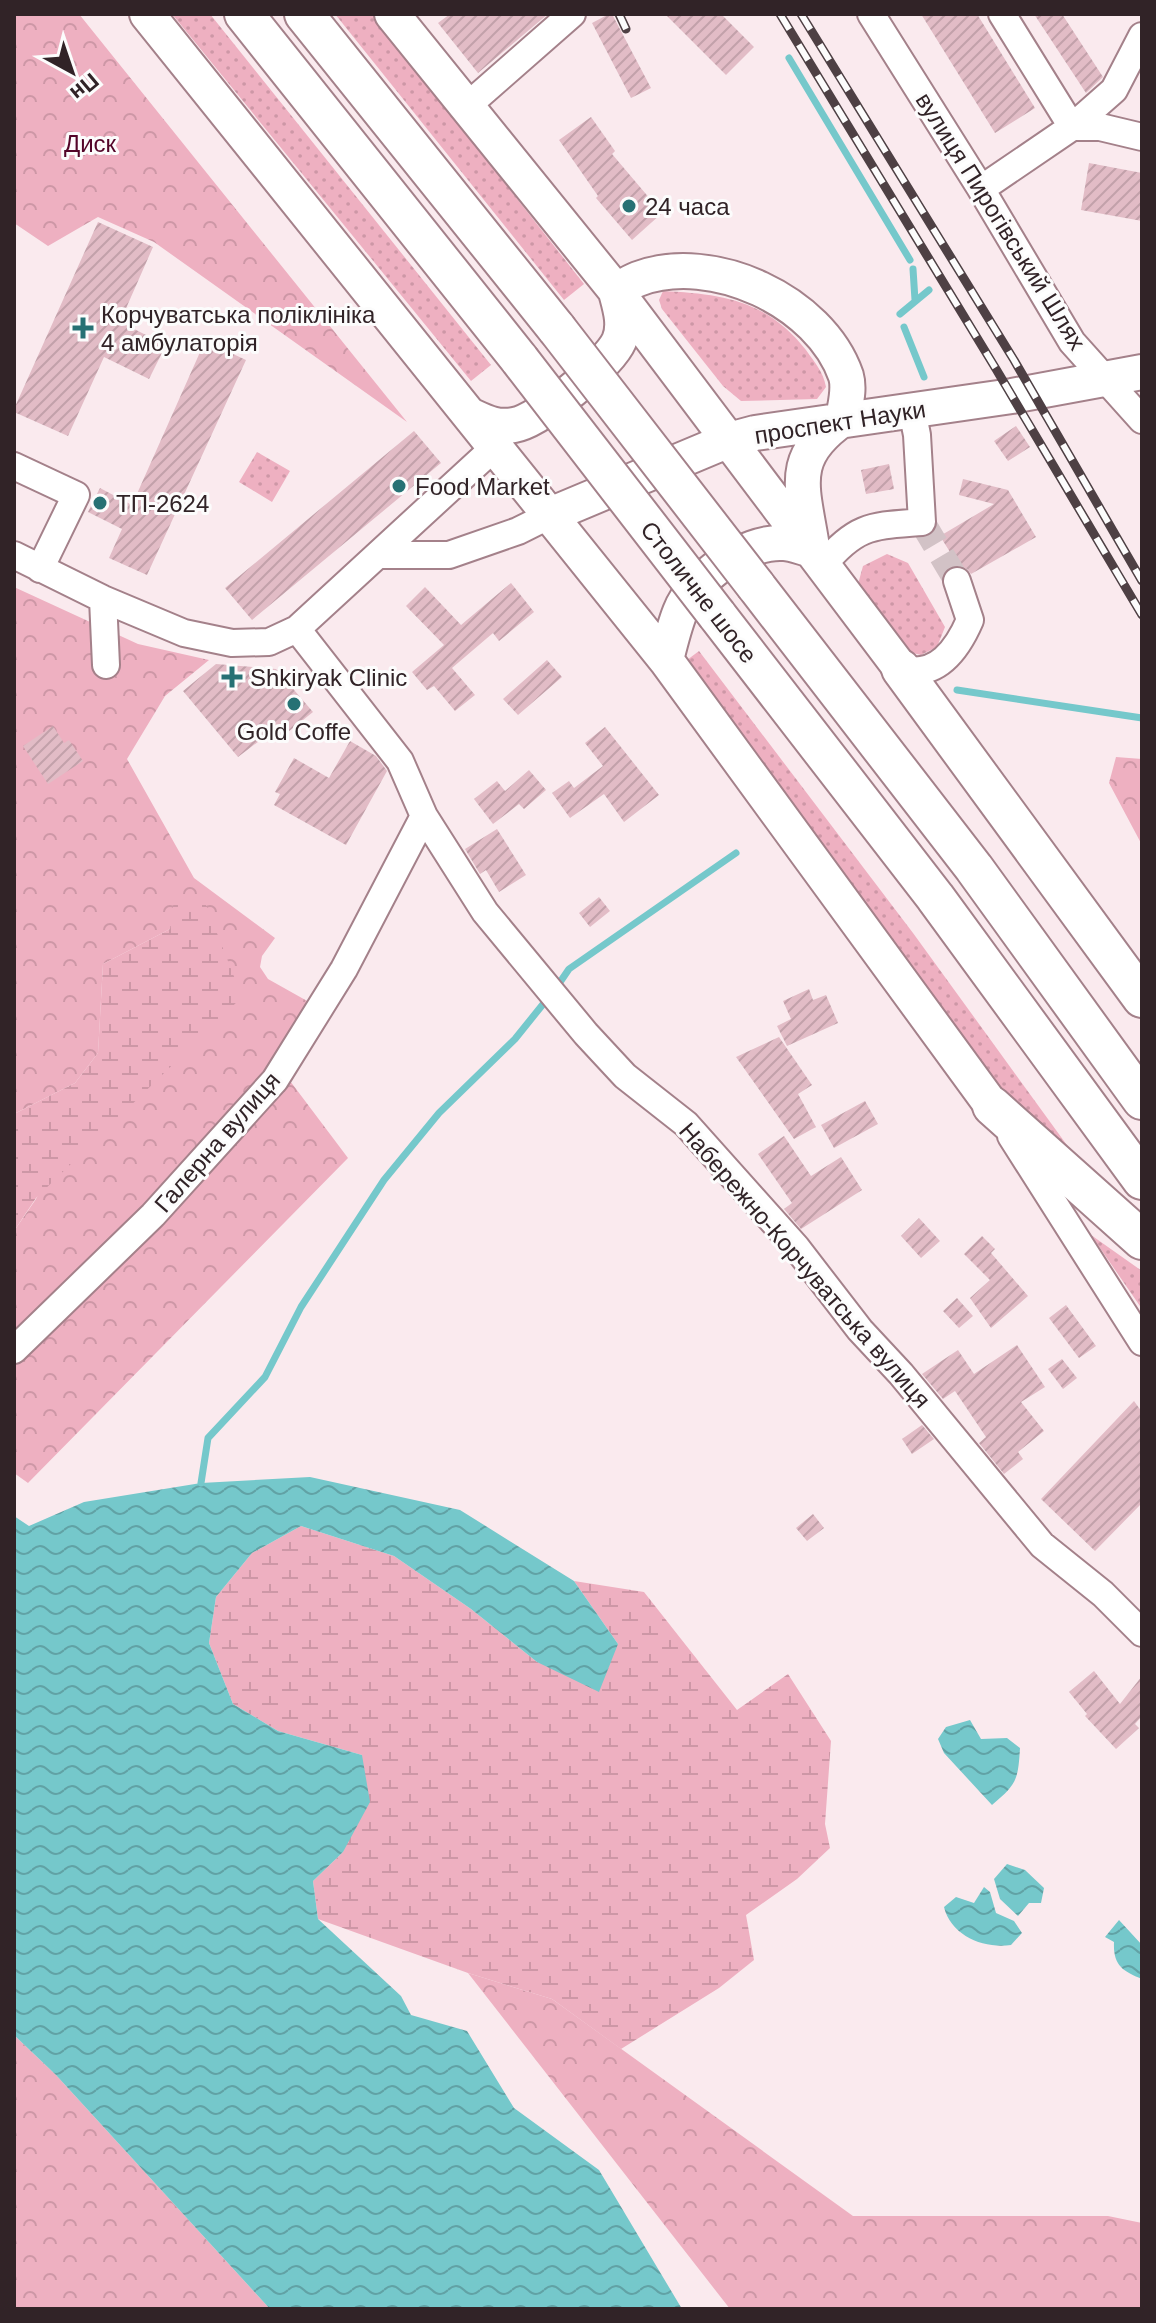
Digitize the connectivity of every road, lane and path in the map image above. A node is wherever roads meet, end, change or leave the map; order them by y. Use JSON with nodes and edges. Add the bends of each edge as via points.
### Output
{"nodes":[{"id":1,"x":147,"y":14,"type":"edge"},
{"id":2,"x":244,"y":14,"type":"edge"},
{"id":3,"x":304,"y":14,"type":"edge"},
{"id":4,"x":392,"y":14,"type":"edge"},
{"id":5,"x":572,"y":14,"type":"edge"},
{"id":6,"x":871,"y":14,"type":"edge"},
{"id":7,"x":1002,"y":14,"type":"edge"},
{"id":8,"x":1142,"y":36,"type":"edge"},
{"id":9,"x":1142,"y":83,"type":"edge"},
{"id":10,"x":1114,"y":90,"type":"junction"},
{"id":11,"x":466,"y":107,"type":"junction"},
{"id":12,"x":1072,"y":127,"type":"junction"},
{"id":13,"x":1142,"y":137,"type":"edge"},
{"id":14,"x":981,"y":189,"type":"junction"},
{"id":15,"x":616,"y":291,"type":"junction"},
{"id":16,"x":1142,"y":372,"type":"edge"},
{"id":17,"x":1107,"y":379,"type":"junction"},
{"id":18,"x":912,"y":410,"type":"junction"},
{"id":19,"x":472,"y":416,"type":"junction"},
{"id":20,"x":843,"y":419,"type":"junction"},
{"id":21,"x":1142,"y":420,"type":"edge"},
{"id":22,"x":729,"y":440,"type":"junction"},
{"id":23,"x":496,"y":446,"type":"junction"},
{"id":24,"x":14,"y":466,"type":"edge"},
{"id":25,"x":550,"y":515,"type":"junction"},
{"id":26,"x":14,"y":555,"type":"edge"},
{"id":27,"x":378,"y":555,"type":"junction"},
{"id":28,"x":818,"y":558,"type":"junction"},
{"id":29,"x":40,"y":569,"type":"junction"},
{"id":30,"x":957,"y":581,"type":"tunnel mouth"},
{"id":31,"x":103,"y":599,"type":"junction"},
{"id":32,"x":297,"y":629,"type":"junction"},
{"id":33,"x":666,"y":660,"type":"junction"},
{"id":34,"x":106,"y":665,"type":"dead end"},
{"id":35,"x":901,"y":669,"type":"junction"},
{"id":36,"x":424,"y":816,"type":"junction"},
{"id":37,"x":1142,"y":998,"type":"edge"},
{"id":38,"x":1142,"y":1100,"type":"edge"},
{"id":39,"x":992,"y":1106,"type":"junction"},
{"id":40,"x":1142,"y":1180,"type":"edge"},
{"id":41,"x":1142,"y":1240,"type":"edge"},
{"id":42,"x":1142,"y":1342,"type":"edge"},
{"id":43,"x":14,"y":1350,"type":"edge"},
{"id":44,"x":1142,"y":1633,"type":"edge"}],
"edges":[{"from":1,"to":19,"type":"main road"},
{"from":2,"to":40,"type":"highway","name":"Столичне шосе","bridge":true,"via":[[717,615],[944,910]]},
{"from":3,"to":38,"type":"highway","name":"Столичне шосе","bridge":true,"via":[[557,329],[974,868]]},
{"from":4,"to":11,"type":"main road"},
{"from":5,"to":11,"type":"street"},
{"from":6,"to":14,"type":"street","name":"вулиця Пирогівський Шлях"},
{"from":7,"to":12,"type":"street"},
{"from":8,"to":10,"type":"street"},
{"from":9,"to":10,"type":"street"},
{"from":10,"to":12,"type":"street"},
{"from":11,"to":15,"type":"main road"},
{"from":12,"to":13,"type":"street"},
{"from":12,"to":14,"type":"street"},
{"from":14,"to":17,"type":"street","name":"вулиця Пирогівський Шлях","via":[[1072,342]]},
{"from":15,"to":19,"type":"main road","via":[[621,338],[608,360],[535,418],[496,427]]},
{"from":15,"to":20,"type":"main road","via":[[638,279],[698,272],[740,282],[798,310],[824,337],[846,377]]},
{"from":15,"to":22,"type":"main road"},
{"from":16,"to":17,"type":"main road","name":"проспект Науки"},
{"from":17,"to":18,"type":"main road","name":"проспект Науки"},
{"from":17,"to":21,"type":"street","name":"вулиця Пирогівський Шлях"},
{"from":18,"to":20,"type":"main road","name":"проспект Науки"},
{"from":18,"to":28,"type":"street","via":[[922,522],[884,524]]},
{"from":19,"to":23,"type":"main road"},
{"from":20,"to":22,"type":"main road","name":"проспект Науки"},
{"from":20,"to":28,"type":"main road","via":[[820,435],[802,472]]},
{"from":22,"to":25,"type":"main road","name":"проспект Науки"},
{"from":22,"to":28,"type":"main road"},
{"from":23,"to":25,"type":"main road"},
{"from":23,"to":27,"type":"street"},
{"from":24,"to":29,"type":"street","via":[[76,495]]},
{"from":25,"to":27,"type":"street","via":[[449,555]]},
{"from":25,"to":33,"type":"main road"},
{"from":26,"to":29,"type":"street"},
{"from":27,"to":32,"type":"street"},
{"from":28,"to":33,"type":"main road","via":[[783,543],[761,546],[723,563],[704,576],[680,609]]},
{"from":28,"to":35,"type":"main road"},
{"from":29,"to":31,"type":"street"},
{"from":30,"to":35,"type":"street","via":[[970,620],[962,639],[934,668],[916,673]]},
{"from":31,"to":32,"type":"street","via":[[184,633],[232,643],[269,642]]},
{"from":31,"to":34,"type":"street"},
{"from":32,"to":36,"type":"street","name":"Набережно-Корчуватська вулиця","via":[[400,761]]},
{"from":33,"to":39,"type":"main road"},
{"from":35,"to":37,"type":"highway"},
{"from":36,"to":43,"type":"street","name":"Галерна вулиця","via":[[344,969],[275,1080],[153,1215]]},
{"from":36,"to":44,"type":"street","name":"Набережно-Корчуватська вулиця","via":[[485,912],[552,993],[625,1076],[686,1124],[796,1247],[1042,1545]]},
{"from":39,"to":41,"type":"highway"},
{"from":39,"to":42,"type":"street"}]}
